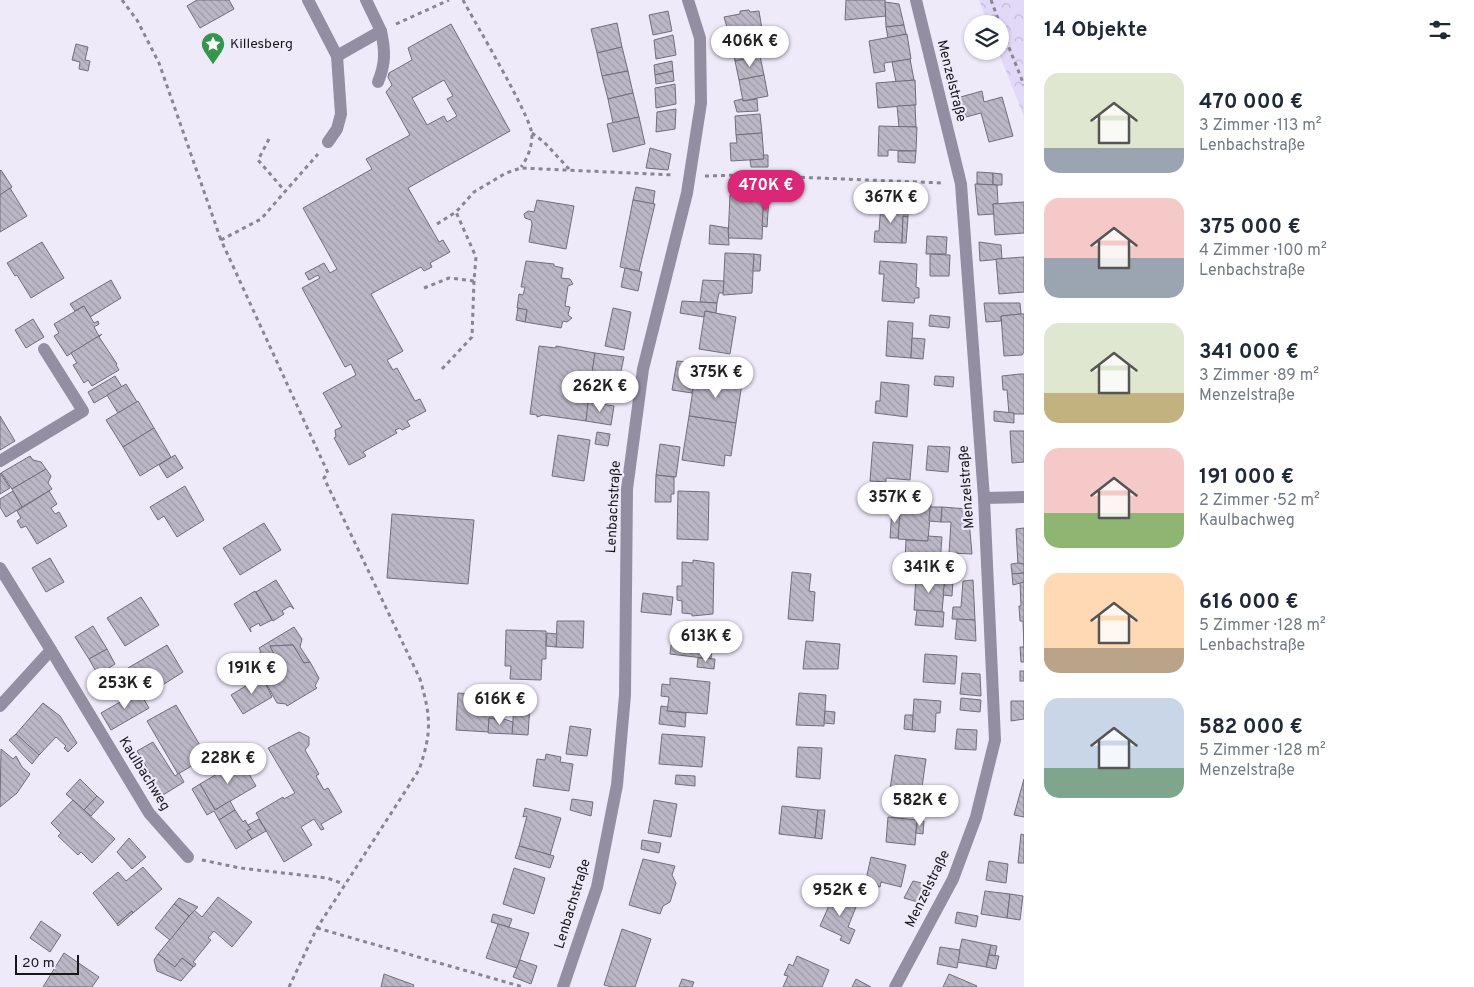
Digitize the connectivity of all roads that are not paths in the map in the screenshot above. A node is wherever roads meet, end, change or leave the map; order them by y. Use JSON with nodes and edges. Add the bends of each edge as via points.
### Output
{"nodes":[{"id":1,"x":308,"y":0,"type":"edge"},
{"id":2,"x":366,"y":0,"type":"edge"},
{"id":3,"x":688,"y":0,"type":"edge"},
{"id":4,"x":916,"y":0,"type":"edge"},
{"id":5,"x":381,"y":31,"type":"junction"},
{"id":6,"x":337,"y":56,"type":"junction"},
{"id":7,"x":378,"y":82,"type":"dead end"},
{"id":8,"x":328,"y":142,"type":"road end"},
{"id":9,"x":44,"y":348,"type":"dead end"},
{"id":10,"x":0,"y":461,"type":"edge"},
{"id":11,"x":1024,"y":497,"type":"edge"},
{"id":12,"x":984,"y":498,"type":"junction"},
{"id":13,"x":0,"y":568,"type":"edge"},
{"id":14,"x":51,"y":650,"type":"junction"},
{"id":15,"x":0,"y":706,"type":"edge"},
{"id":16,"x":188,"y":857,"type":"road end"},
{"id":17,"x":563,"y":987,"type":"edge"},
{"id":18,"x":895,"y":987,"type":"edge"}],
"edges":[{"from":1,"to":6,"type":"street"},
{"from":2,"to":5,"type":"street"},
{"from":3,"to":17,"type":"street","name":"Lenbachstraße","via":[[700,38],[701,104],[687,193],[643,369],[627,489],[625,695],[617,785],[597,887]]},
{"from":4,"to":12,"type":"street","name":"Menzelstraße","via":[[961,184]]},
{"from":5,"to":6,"type":"street"},
{"from":5,"to":7,"type":"street","via":[[385,65]]},
{"from":6,"to":8,"type":"street","via":[[341,114],[337,129]]},
{"from":9,"to":10,"type":"street","via":[[83,411]]},
{"from":11,"to":12,"type":"street"},
{"from":12,"to":18,"type":"street","name":"Menzelstraße","via":[[995,740],[976,817],[953,879]]},
{"from":13,"to":14,"type":"street","name":"Kaulbachweg"},
{"from":14,"to":15,"type":"street"},
{"from":14,"to":16,"type":"street","name":"Kaulbachweg","via":[[149,814]]}]}
